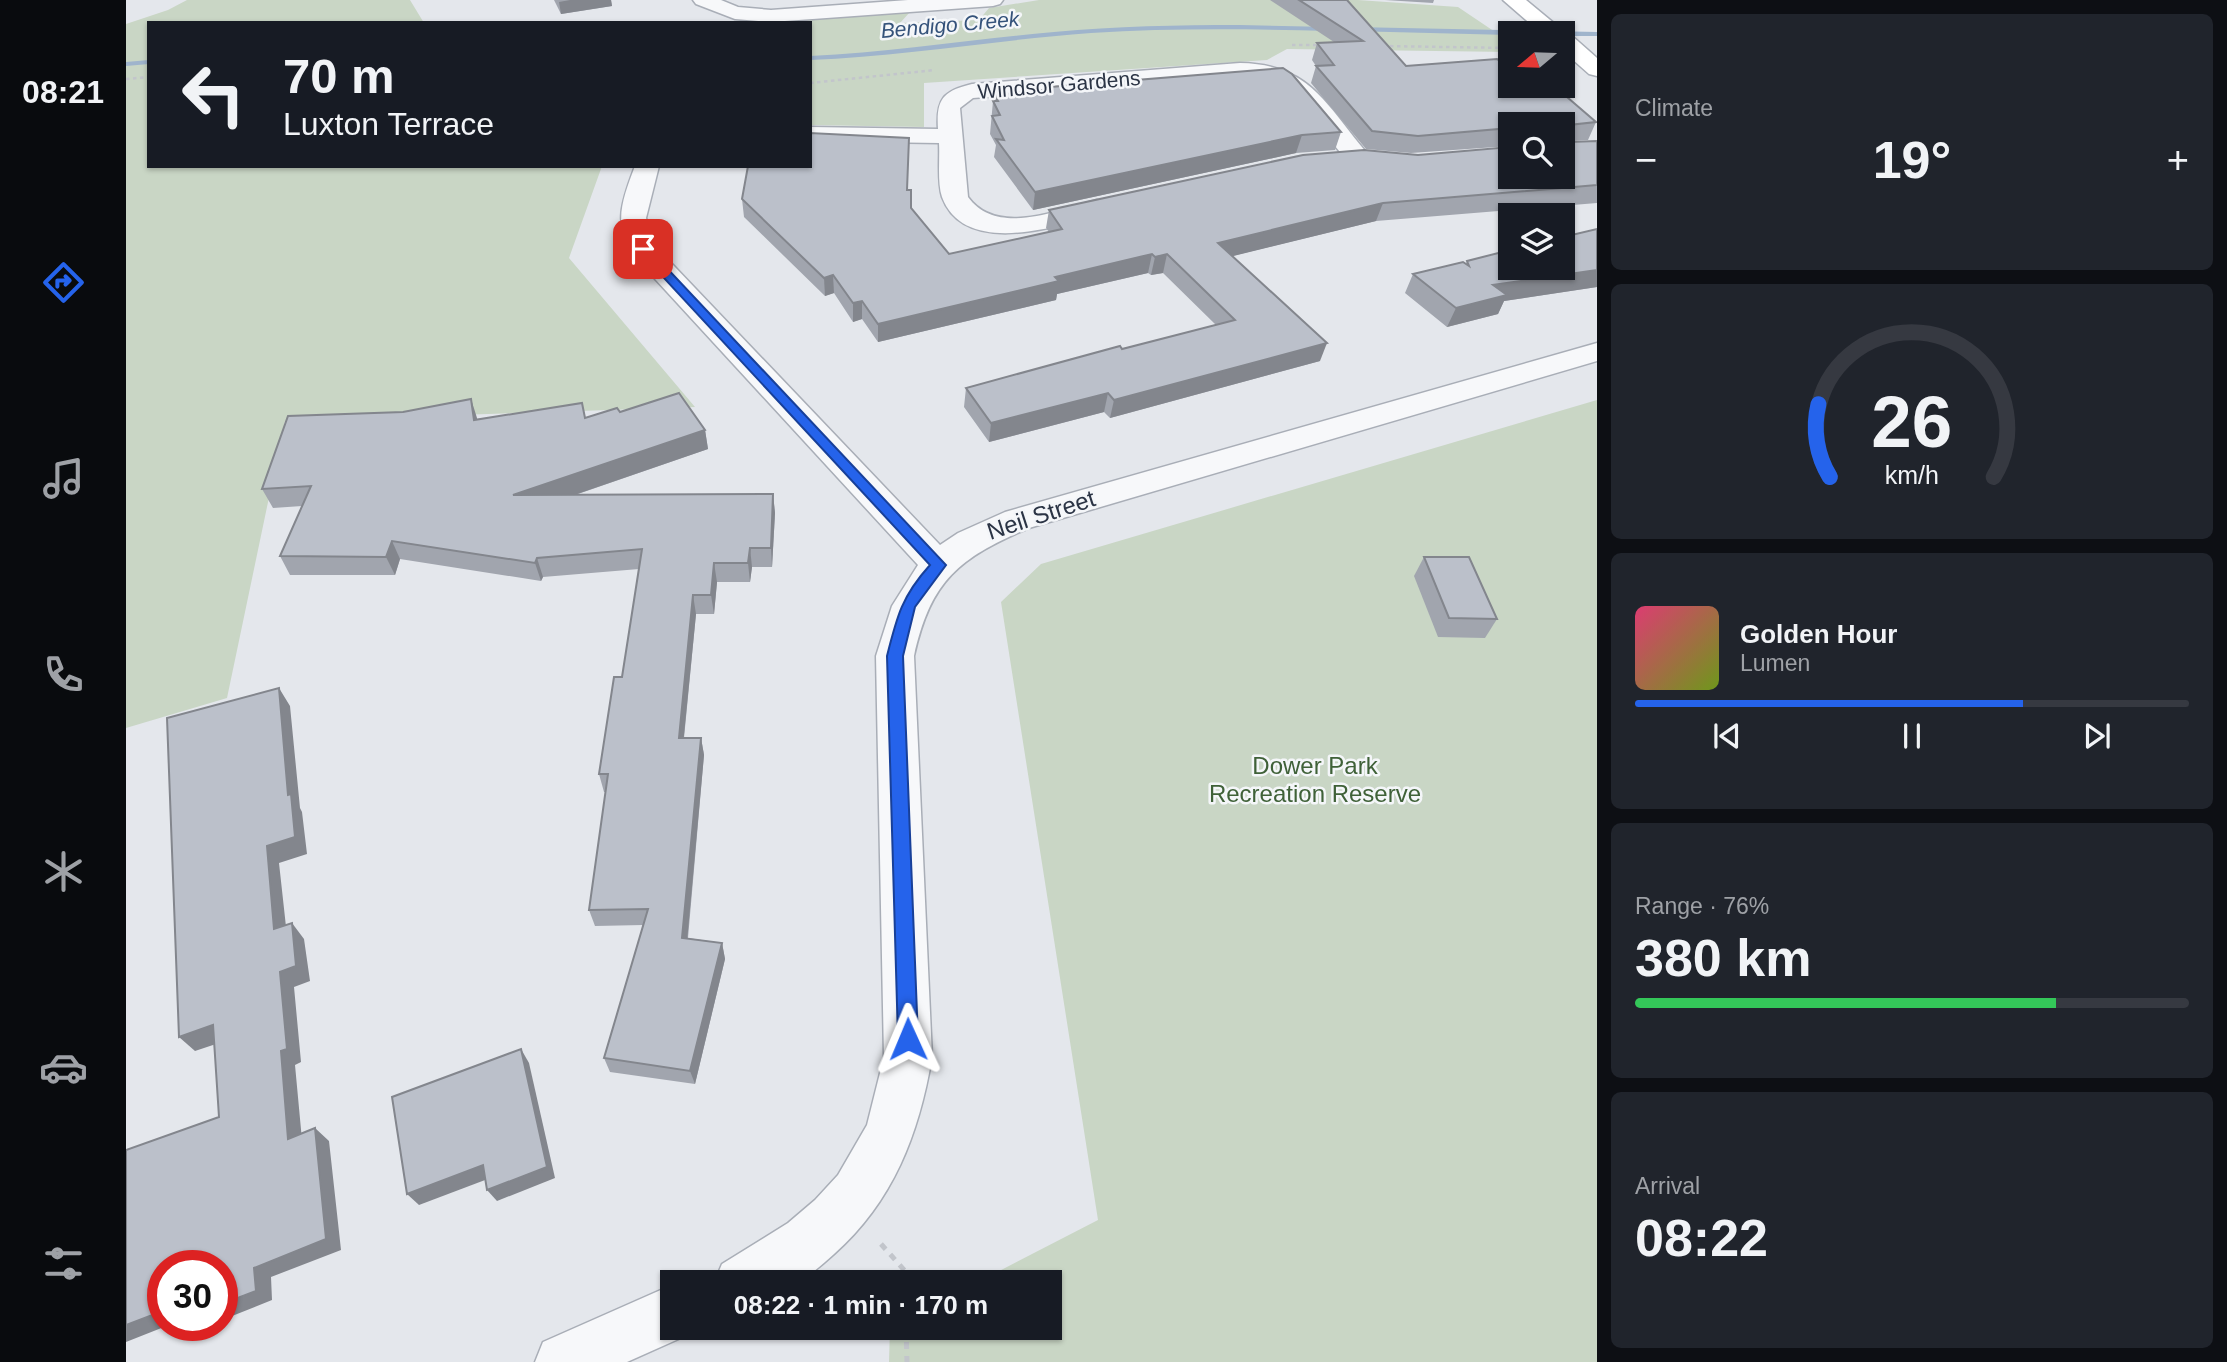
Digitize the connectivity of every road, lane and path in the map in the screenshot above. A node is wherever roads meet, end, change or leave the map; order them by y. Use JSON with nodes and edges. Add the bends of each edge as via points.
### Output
{"nodes":[{"id":1,"x":702,"y":0,"type":"edge"},
{"id":2,"x":993,"y":0,"type":"edge"},
{"id":3,"x":1513,"y":0,"type":"edge"},
{"id":4,"x":1538,"y":21,"type":"edge"},
{"id":5,"x":1575,"y":51,"type":"edge"},
{"id":6,"x":1597,"y":69,"type":"edge"},
{"id":7,"x":147,"y":77,"type":"edge"},
{"id":8,"x":126,"y":79,"type":"edge"},
{"id":9,"x":812,"y":134,"type":"edge"},
{"id":10,"x":949,"y":136,"type":"junction"},
{"id":11,"x":1356,"y":159,"type":"edge"},
{"id":12,"x":646,"y":168,"type":"edge"},
{"id":13,"x":1116,"y":204,"type":"edge"},
{"id":14,"x":1597,"y":352,"type":"edge"},
{"id":15,"x":938,"y":565,"type":"junction"},
{"id":16,"x":878,"y":1240,"type":"dead end"},
{"id":17,"x":766,"y":1270,"type":"edge"},
{"id":18,"x":904,"y":1270,"type":"edge"},
{"id":19,"x":660,"y":1319,"type":"edge"},
{"id":20,"x":906,"y":1340,"type":"edge"},
{"id":21,"x":563,"y":1362,"type":"edge"},
{"id":22,"x":907,"y":1362,"type":"edge"}],
"edges":[{"from":1,"to":2,"type":"street","via":[[725,11],[771,16]]},
{"from":3,"to":4,"type":"street"},
{"from":5,"to":6,"type":"street"},
{"from":7,"to":8,"type":"path"},
{"from":9,"to":10,"type":"street"},
{"from":10,"to":11,"type":"street","name":"Windsor Gardens","via":[[951,99],[973,91],[1255,70],[1286,77],[1297,85]]},
{"from":10,"to":13,"type":"street","name":"Windsor Gardens","via":[[955,197],[970,218],[1007,226]]},
{"from":12,"to":15,"type":"street","via":[[631,222],[643,249]]},
{"from":14,"to":15,"type":"street","name":"Neil Street","via":[[1017,520],[974,538]]},
{"from":15,"to":17,"type":"street","name":"Neil Street","via":[[908,606],[895,656],[908,1057],[903,1095],[873,1170],[848,1205],[817,1236]]},
{"from":16,"to":18,"type":"path"},
{"from":19,"to":21,"type":"street"},
{"from":20,"to":22,"type":"path"}]}
